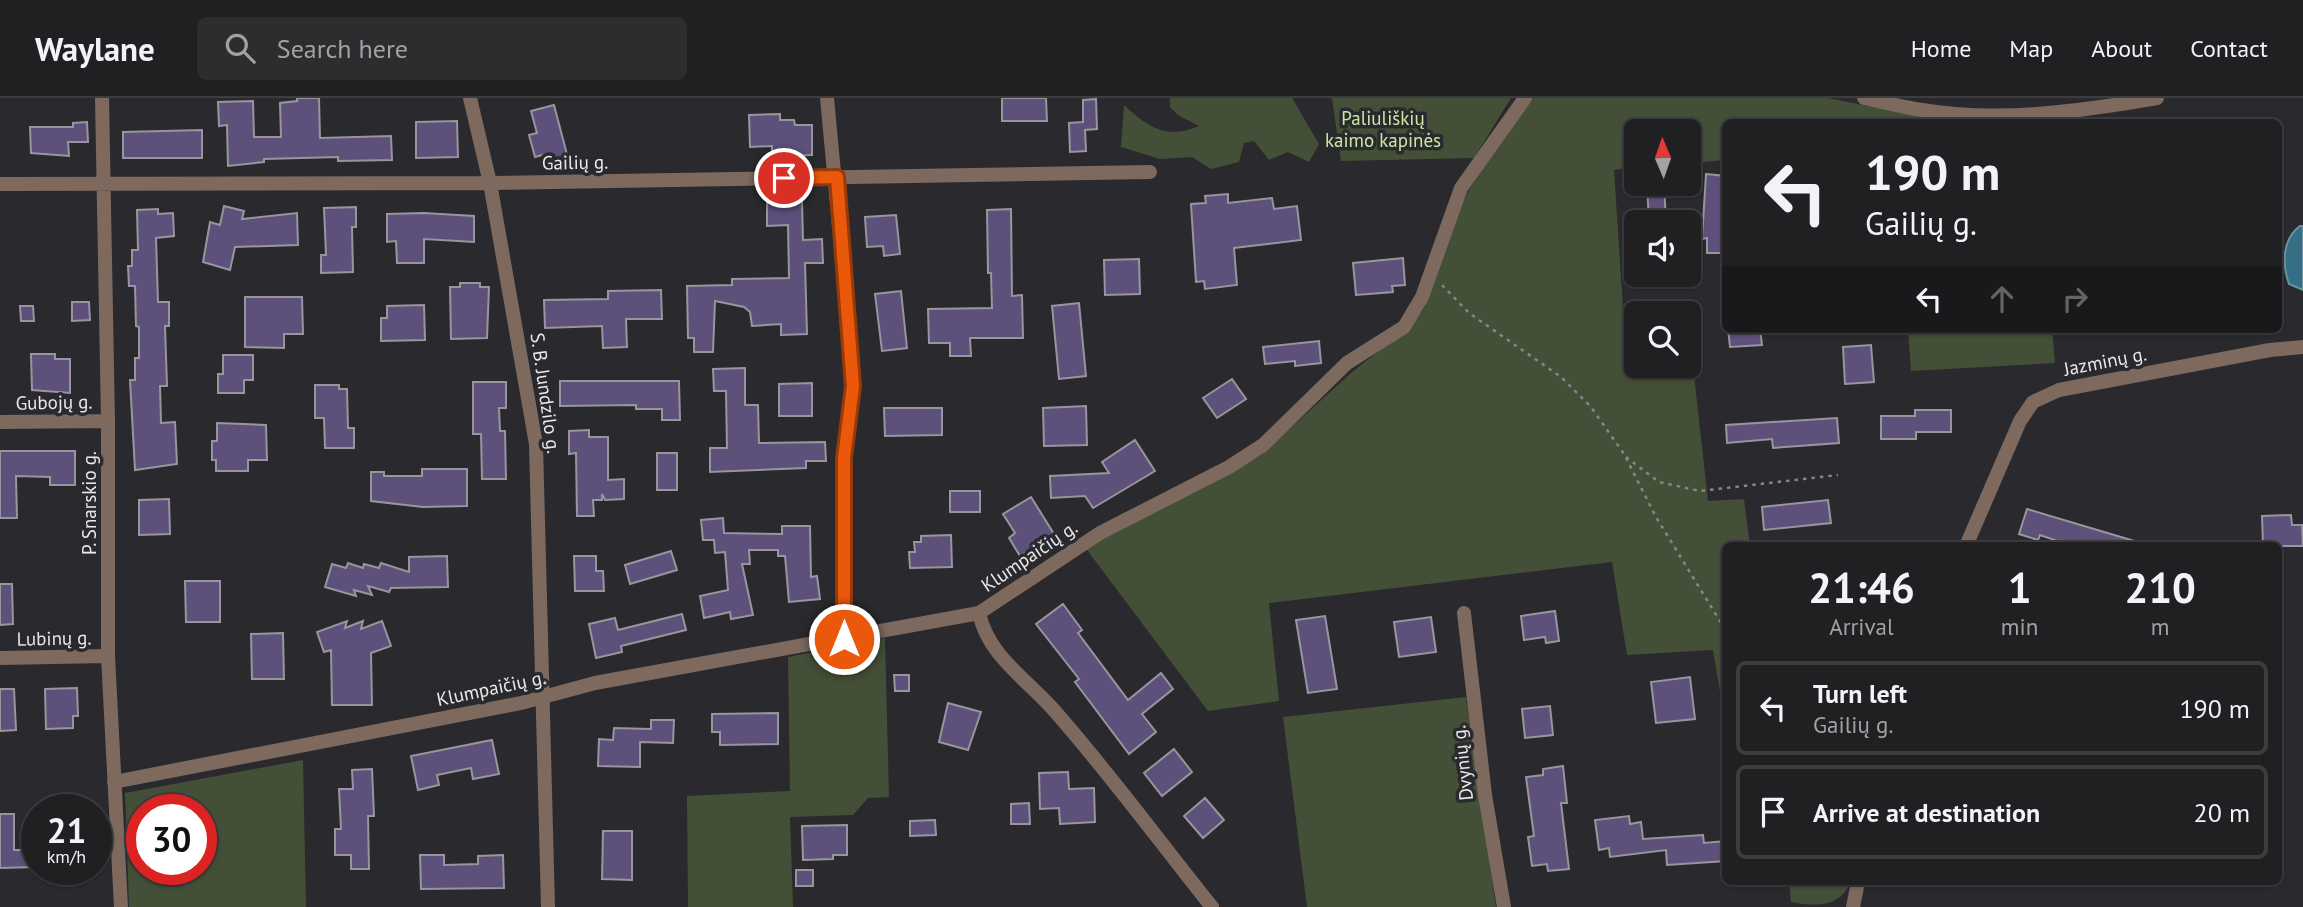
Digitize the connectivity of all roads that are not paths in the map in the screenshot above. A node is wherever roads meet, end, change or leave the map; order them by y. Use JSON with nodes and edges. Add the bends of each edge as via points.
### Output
{"nodes":[{"id":1,"x":102,"y":98,"type":"edge"},
{"id":2,"x":470,"y":98,"type":"edge"},
{"id":3,"x":827,"y":98,"type":"edge"},
{"id":4,"x":1525,"y":98,"type":"edge"},
{"id":5,"x":1864,"y":98,"type":"edge"},
{"id":6,"x":2157,"y":98,"type":"edge"},
{"id":7,"x":1150,"y":173,"type":"dead end"},
{"id":8,"x":837,"y":177,"type":"junction"},
{"id":9,"x":103,"y":182,"type":"junction"},
{"id":10,"x":490,"y":183,"type":"junction"},
{"id":11,"x":0,"y":184,"type":"edge"},
{"id":12,"x":2303,"y":347,"type":"edge"},
{"id":13,"x":108,"y":421,"type":"junction"},
{"id":14,"x":0,"y":422,"type":"edge"},
{"id":15,"x":1968,"y":542,"type":"edge"},
{"id":16,"x":979,"y":613,"type":"junction"},
{"id":17,"x":1464,"y":613,"type":"dead end"},
{"id":18,"x":844,"y":639,"type":"junction"},
{"id":19,"x":108,"y":656,"type":"junction"},
{"id":20,"x":0,"y":658,"type":"edge"},
{"id":21,"x":544,"y":698,"type":"junction"},
{"id":22,"x":114,"y":782,"type":"junction"},
{"id":23,"x":1857,"y":885,"type":"edge"},
{"id":24,"x":121,"y":907,"type":"edge"},
{"id":25,"x":548,"y":907,"type":"edge"},
{"id":26,"x":1213,"y":907,"type":"edge"},
{"id":27,"x":1504,"y":907,"type":"edge"},
{"id":28,"x":1853,"y":907,"type":"edge"}],
"edges":[{"from":1,"to":9,"type":"street","name":"P. Snarskio g."},
{"from":2,"to":10,"type":"street","name":"S. B. Jundzilo g."},
{"from":3,"to":8,"type":"street"},
{"from":4,"to":16,"type":"street","name":"Klumpaičių g.","via":[[1461,188],[1434,267],[1415,313],[1404,327],[1347,363],[1263,445],[1100,533]]},
{"from":5,"to":6,"type":"street","via":[[1923,111],[2016,113]]},
{"from":7,"to":8,"type":"street","name":"Gailių g."},
{"from":8,"to":10,"type":"street","name":"Gailių g."},
{"from":8,"to":18,"type":"street","via":[[853,386],[844,458]]},
{"from":9,"to":10,"type":"street","name":"Gailių g."},
{"from":9,"to":11,"type":"street","name":"Gailių g."},
{"from":9,"to":13,"type":"street","name":"P. Snarskio g."},
{"from":10,"to":21,"type":"street","name":"S. B. Jundzilo g.","via":[[536,444]]},
{"from":12,"to":15,"type":"street","name":"Jazminų g.","via":[[2064,389],[2033,402],[2020,421]]},
{"from":13,"to":14,"type":"street","name":"Gubojų g."},
{"from":13,"to":19,"type":"street","name":"P. Snarskio g."},
{"from":16,"to":18,"type":"street","name":"Klumpaičių g."},
{"from":16,"to":26,"type":"street","via":[[983,633],[996,652],[1052,708]]},
{"from":17,"to":27,"type":"street","name":"Dvynių g.","via":[[1485,795]]},
{"from":18,"to":21,"type":"street","name":"Klumpaičių g.","via":[[596,683]]},
{"from":19,"to":20,"type":"street","name":"Lubinų g."},
{"from":19,"to":22,"type":"street","name":"P. Snarskio g."},
{"from":21,"to":22,"type":"street","name":"Klumpaičių g."},
{"from":21,"to":25,"type":"street","name":"S. B. Jundzilo g."},
{"from":22,"to":24,"type":"street","name":"P. Snarskio g."},
{"from":23,"to":28,"type":"street"}]}
